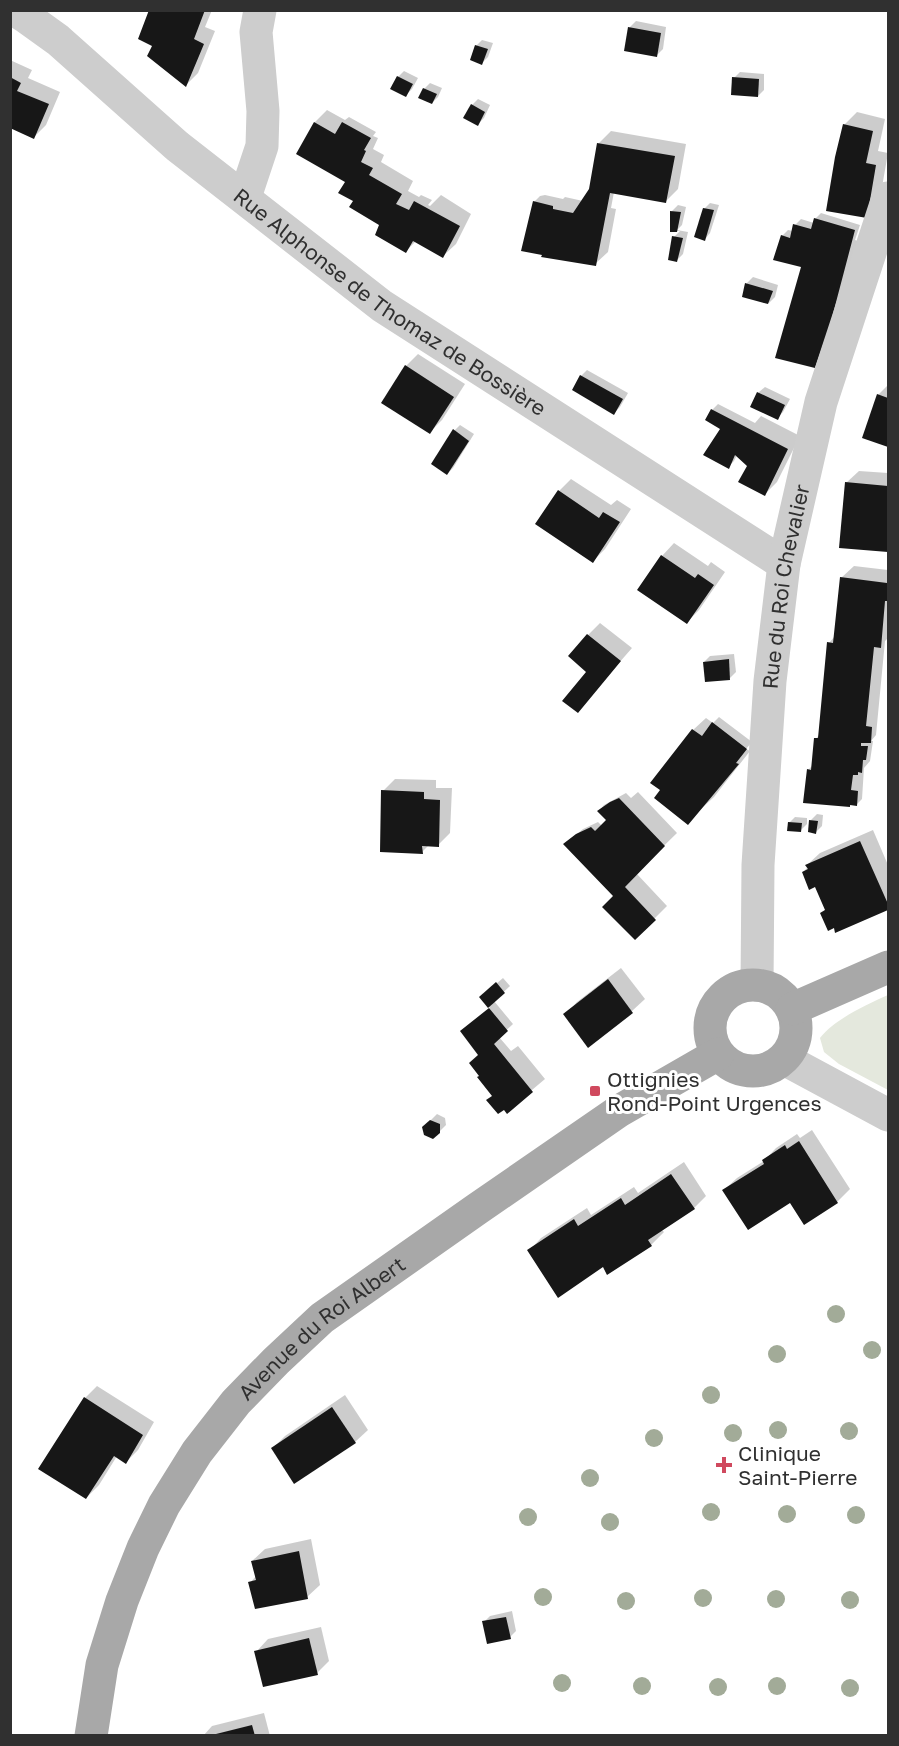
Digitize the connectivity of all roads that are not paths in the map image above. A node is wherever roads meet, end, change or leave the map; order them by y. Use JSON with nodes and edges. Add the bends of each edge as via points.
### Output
{"nodes":[{"id":1,"x":15,"y":10,"type":"edge"},
{"id":2,"x":260,"y":10,"type":"edge"},
{"id":3,"x":244,"y":197,"type":"junction"},
{"id":4,"x":888,"y":198,"type":"edge"},
{"id":5,"x":784,"y":564,"type":"junction"},
{"id":6,"x":888,"y":967,"type":"edge"},
{"id":7,"x":757,"y":985,"type":"junction"},
{"id":8,"x":792,"y":1009,"type":"junction"},
{"id":9,"x":717,"y":1054,"type":"junction"},
{"id":10,"x":784,"y":1059,"type":"junction"},
{"id":11,"x":888,"y":1115,"type":"edge"},
{"id":12,"x":91,"y":1736,"type":"edge"}],
"edges":[{"from":1,"to":3,"type":"street","name":"Rue Alphonse de Thomaz de Bossière","via":[[58,40],[177,146]]},
{"from":2,"to":3,"type":"street","via":[[256,32],[262,146]]},
{"from":3,"to":5,"type":"street","name":"Rue Alphonse de Thomaz de Bossière","via":[[382,306]]},
{"from":4,"to":5,"type":"street","name":"Rue du Roi Chevalier","via":[[821,402]]},
{"from":5,"to":7,"type":"street","name":"Rue du Roi Chevalier","via":[[769,692],[758,865]]},
{"from":6,"to":8,"type":"main road"},
{"from":7,"to":8,"type":"main road","via":[[775,990]]},
{"from":7,"to":9,"type":"main road","via":[[737,987],[715,1006],[709,1020]]},
{"from":8,"to":10,"type":"main road","via":[[796,1035]]},
{"from":9,"to":10,"type":"main road","via":[[747,1071],[760,1071]]},
{"from":9,"to":12,"type":"main road","name":"Avenue du Roi Albert","via":[[619,1111],[322,1318],[236,1402],[197,1452],[143,1548],[102,1665]]},
{"from":10,"to":11,"type":"street"}]}
